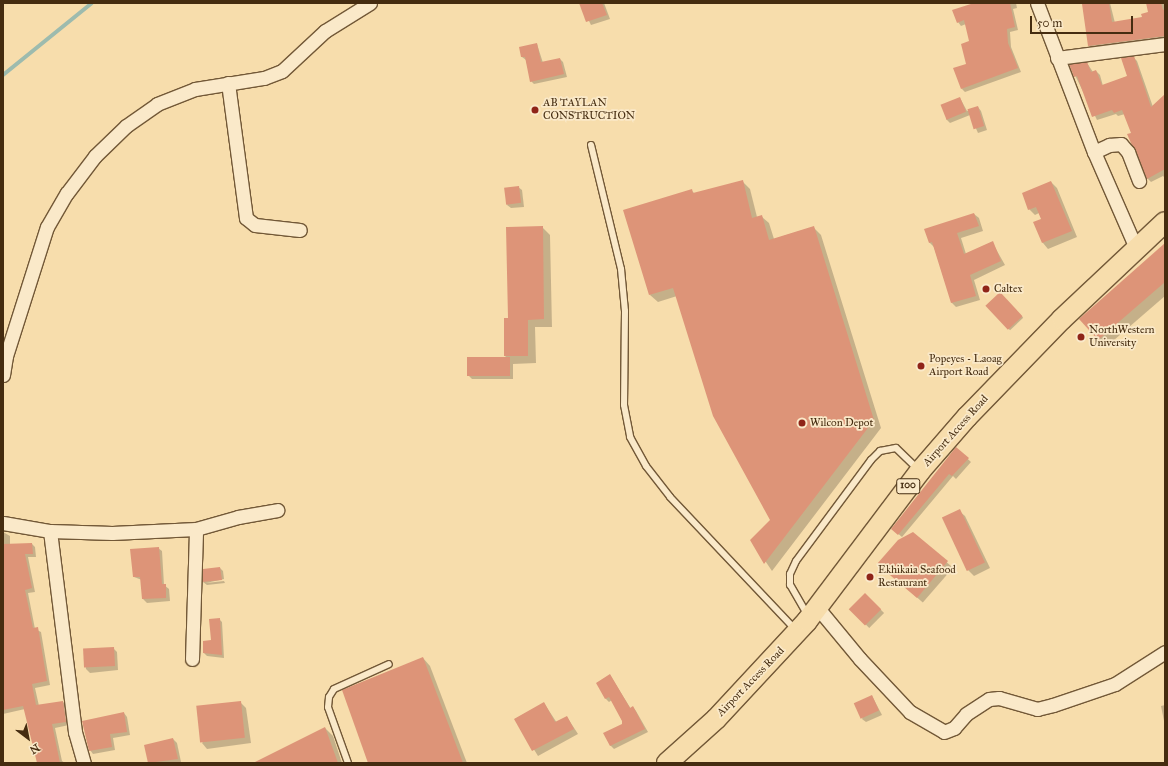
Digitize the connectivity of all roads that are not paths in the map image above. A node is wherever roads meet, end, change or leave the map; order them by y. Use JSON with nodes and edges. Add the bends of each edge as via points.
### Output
{"nodes":[{"id":1,"x":370,"y":3,"type":"edge"},
{"id":2,"x":1038,"y":3,"type":"edge"},
{"id":3,"x":1165,"y":44,"type":"edge"},
{"id":4,"x":1057,"y":58,"type":"junction"},
{"id":5,"x":228,"y":83,"type":"junction"},
{"id":6,"x":591,"y":145,"type":"dead end"},
{"id":7,"x":1094,"y":152,"type":"junction"},
{"id":8,"x":1139,"y":181,"type":"dead end"},
{"id":9,"x":1165,"y":222,"type":"edge"},
{"id":10,"x":300,"y":230,"type":"dead end"},
{"id":11,"x":1136,"y":248,"type":"junction"},
{"id":12,"x":3,"y":375,"type":"edge"},
{"id":13,"x":920,"y":471,"type":"junction"},
{"id":14,"x":277,"y":510,"type":"dead end"},
{"id":15,"x":3,"y":523,"type":"edge"},
{"id":16,"x":196,"y":529,"type":"junction"},
{"id":17,"x":50,"y":530,"type":"junction"},
{"id":18,"x":808,"y":619,"type":"junction"},
{"id":19,"x":1165,"y":652,"type":"edge"},
{"id":20,"x":192,"y":659,"type":"dead end"},
{"id":21,"x":389,"y":664,"type":"dead end"},
{"id":22,"x":84,"y":763,"type":"edge"},
{"id":23,"x":348,"y":763,"type":"edge"},
{"id":24,"x":667,"y":763,"type":"edge"}],
"edges":[{"from":1,"to":5,"type":"street","via":[[325,31],[282,72],[264,78]]},
{"from":2,"to":4,"type":"street"},
{"from":3,"to":4,"type":"street"},
{"from":4,"to":7,"type":"street"},
{"from":5,"to":10,"type":"street","via":[[246,218],[255,225]]},
{"from":5,"to":12,"type":"street","via":[[195,89],[157,104],[126,126],[95,156],[71,187],[47,227],[8,349]]},
{"from":6,"to":18,"type":"lane","via":[[621,269],[625,310],[624,405],[630,436],[646,466],[670,497]]},
{"from":7,"to":8,"type":"street","via":[[1109,144],[1121,144],[1128,152]]},
{"from":7,"to":11,"type":"street"},
{"from":9,"to":11,"type":"main road","name":"Airport Access Road","number":"100"},
{"from":11,"to":13,"type":"main road","name":"Airport Access Road","number":"100","via":[[1057,324],[967,417]]},
{"from":13,"to":18,"type":"main road","name":"Airport Access Road","number":"100"},
{"from":13,"to":18,"type":"lane","via":[[896,448],[880,451],[871,460],[796,561],[790,574],[790,585]]},
{"from":14,"to":16,"type":"street","via":[[238,516]]},
{"from":15,"to":17,"type":"street"},
{"from":16,"to":17,"type":"street","via":[[112,532]]},
{"from":16,"to":20,"type":"street"},
{"from":17,"to":22,"type":"street","via":[[75,732]]},
{"from":18,"to":19,"type":"street","via":[[860,660],[910,712],[944,732],[954,728],[966,714],[988,700],[999,698],[1037,709],[1053,705],[1115,684]]},
{"from":18,"to":24,"type":"main road","name":"Airport Access Road","number":"100","via":[[721,713]]},
{"from":21,"to":23,"type":"lane","via":[[334,689],[329,697],[328,707]]}]}
